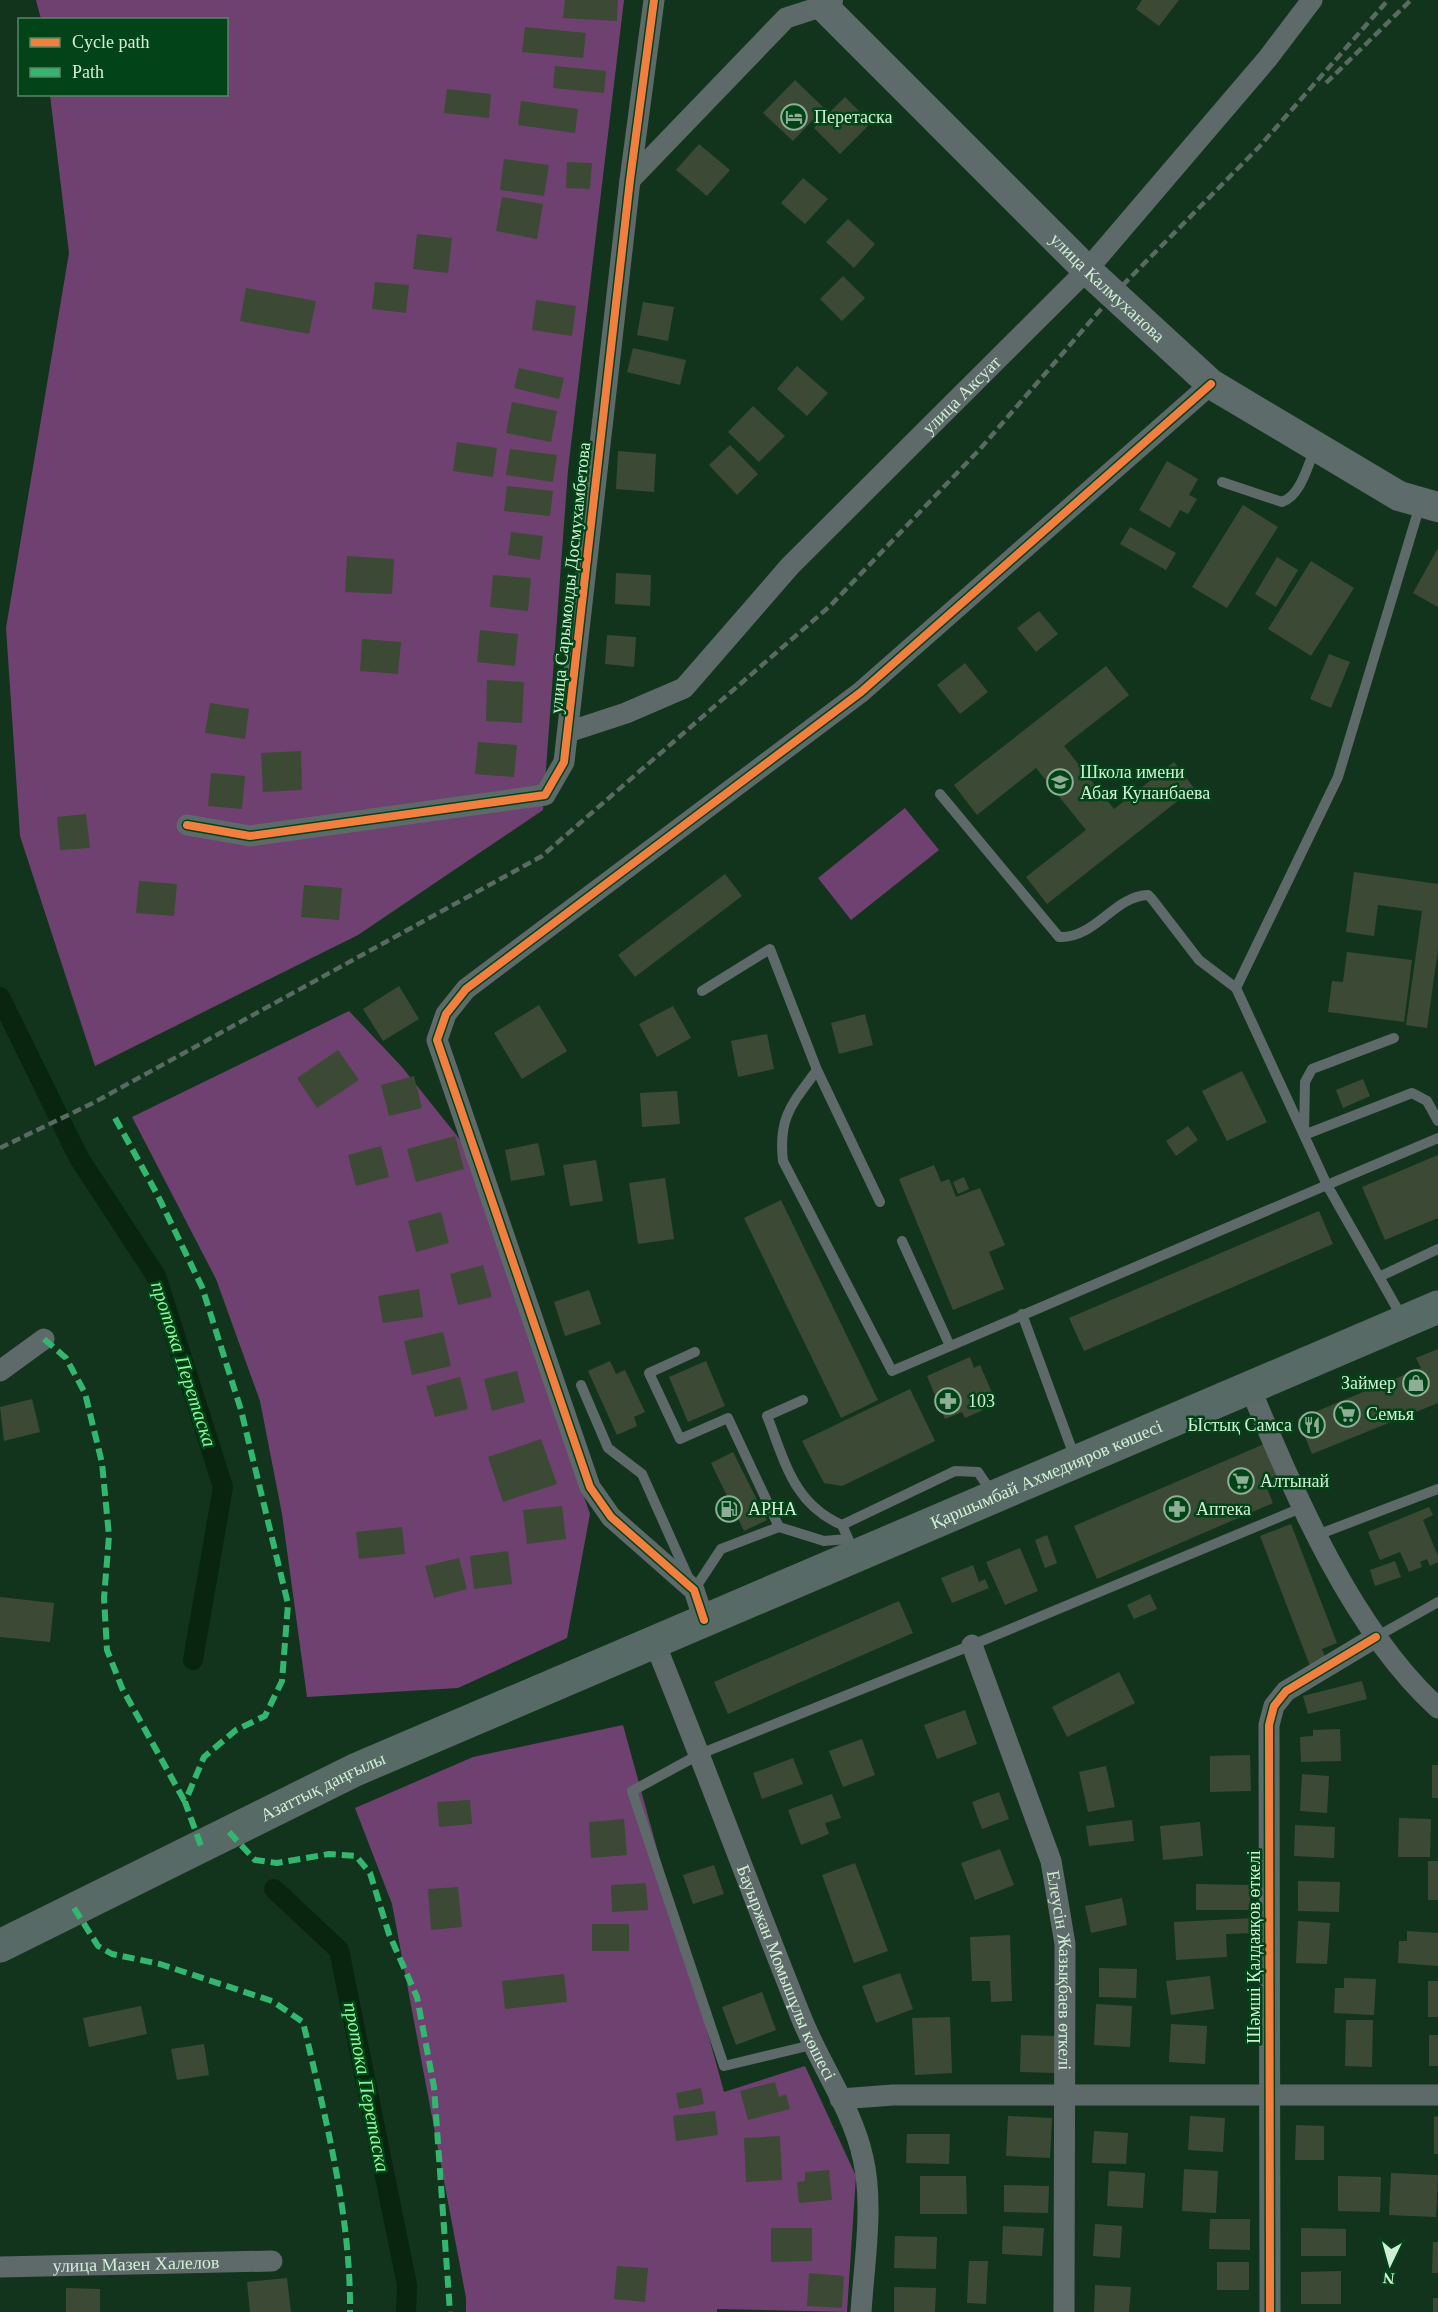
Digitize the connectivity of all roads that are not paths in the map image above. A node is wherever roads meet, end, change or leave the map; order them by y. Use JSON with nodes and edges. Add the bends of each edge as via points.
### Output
{"nodes":[{"id":1,"x":654,"y":0,"type":"edge"},
{"id":2,"x":1312,"y":0,"type":"edge"},
{"id":3,"x":826,"y":3,"type":"edge"},
{"id":4,"x":630,"y":180,"type":"junction"},
{"id":5,"x":1087,"y":270,"type":"junction"},
{"id":6,"x":1211,"y":384,"type":"junction"},
{"id":7,"x":1316,"y":446,"type":"junction"},
{"id":8,"x":1222,"y":482,"type":"dead end"},
{"id":9,"x":1430,"y":505,"type":"edge"},
{"id":10,"x":567,"y":732,"type":"junction"},
{"id":11,"x":940,"y":794,"type":"dead end"},
{"id":12,"x":187,"y":825,"type":"dead end"},
{"id":13,"x":1236,"y":988,"type":"junction"},
{"id":14,"x":702,"y":991,"type":"dead end"},
{"id":15,"x":1394,"y":1038,"type":"dead end"},
{"id":16,"x":817,"y":1070,"type":"junction"},
{"id":17,"x":1438,"y":1121,"type":"edge"},
{"id":18,"x":1304,"y":1135,"type":"junction"},
{"id":19,"x":1438,"y":1138,"type":"edge"},
{"id":20,"x":1327,"y":1185,"type":"junction"},
{"id":21,"x":880,"y":1202,"type":"dead end"},
{"id":22,"x":902,"y":1241,"type":"dead end"},
{"id":23,"x":1438,"y":1249,"type":"edge"},
{"id":24,"x":1381,"y":1276,"type":"junction"},
{"id":25,"x":1438,"y":1307,"type":"edge"},
{"id":26,"x":1022,"y":1314,"type":"junction"},
{"id":27,"x":1404,"y":1322,"type":"junction"},
{"id":28,"x":44,"y":1339,"type":"dead end"},
{"id":29,"x":950,"y":1346,"type":"junction"},
{"id":30,"x":695,"y":1352,"type":"dead end"},
{"id":31,"x":0,"y":1371,"type":"edge"},
{"id":32,"x":581,"y":1385,"type":"dead end"},
{"id":33,"x":1250,"y":1388,"type":"junction"},
{"id":34,"x":803,"y":1400,"type":"dead end"},
{"id":35,"x":1076,"y":1461,"type":"junction"},
{"id":36,"x":1438,"y":1489,"type":"edge"},
{"id":37,"x":995,"y":1496,"type":"junction"},
{"id":38,"x":1301,"y":1508,"type":"junction"},
{"id":39,"x":842,"y":1525,"type":"junction"},
{"id":40,"x":779,"y":1527,"type":"junction"},
{"id":41,"x":1317,"y":1535,"type":"junction"},
{"id":42,"x":851,"y":1547,"type":"junction"},
{"id":43,"x":1438,"y":1602,"type":"edge"},
{"id":44,"x":699,"y":1605,"type":"junction"},
{"id":45,"x":1376,"y":1637,"type":"junction"},
{"id":46,"x":654,"y":1641,"type":"junction"},
{"id":47,"x":972,"y":1645,"type":"junction"},
{"id":48,"x":1438,"y":1708,"type":"edge"},
{"id":49,"x":700,"y":1754,"type":"junction"},
{"id":50,"x":0,"y":1946,"type":"edge"},
{"id":51,"x":812,"y":2045,"type":"junction"},
{"id":52,"x":1269,"y":2094,"type":"junction"},
{"id":53,"x":1438,"y":2095,"type":"edge"},
{"id":54,"x":1067,"y":2096,"type":"junction"},
{"id":55,"x":840,"y":2099,"type":"junction"},
{"id":56,"x":272,"y":2261,"type":"dead end"},
{"id":57,"x":0,"y":2267,"type":"edge"},
{"id":58,"x":861,"y":2312,"type":"edge"},
{"id":59,"x":1064,"y":2312,"type":"edge"},
{"id":60,"x":1270,"y":2312,"type":"edge"}],
"edges":[{"from":1,"to":4,"type":"street","name":"улица Сарымолды Досмухамбетова"},
{"from":2,"to":5,"type":"street","name":"улица Аксуат","via":[[1268,58]]},
{"from":3,"to":4,"type":"street","via":[[786,18]]},
{"from":3,"to":5,"type":"street","name":"улица Калмуханова"},
{"from":4,"to":10,"type":"street","name":"улица Сарымолды Досмухамбетова"},
{"from":5,"to":6,"type":"street","name":"улица Калмуханова"},
{"from":5,"to":10,"type":"street","name":"улица Аксуат","via":[[790,566],[684,688]]},
{"from":6,"to":7,"type":"street","name":"улица Калмуханова"},
{"from":6,"to":44,"type":"street","via":[[861,692],[466,990],[446,1014],[437,1040],[591,1487],[611,1518]]},
{"from":7,"to":8,"type":"lane","via":[[1290,499],[1282,502]]},
{"from":7,"to":9,"type":"street","name":"улица Калмуханова","via":[[1398,496]]},
{"from":9,"to":13,"type":"lane","via":[[1338,777]]},
{"from":10,"to":12,"type":"street","name":"улица Сарымолды Досмухамбетова","via":[[564,762],[545,795],[250,836]]},
{"from":11,"to":13,"type":"lane","via":[[1059,937],[1070,938],[1137,896],[1148,896],[1199,960]]},
{"from":13,"to":18,"type":"lane"},
{"from":14,"to":16,"type":"lane","via":[[770,949]]},
{"from":15,"to":18,"type":"lane","via":[[1312,1068],[1305,1082]]},
{"from":16,"to":21,"type":"lane"},
{"from":16,"to":29,"type":"lane","via":[[786,1118],[780,1135],[783,1161],[892,1371]]},
{"from":17,"to":18,"type":"lane","via":[[1427,1101],[1412,1093]]},
{"from":18,"to":20,"type":"lane"},
{"from":19,"to":20,"type":"lane"},
{"from":20,"to":24,"type":"lane"},
{"from":20,"to":26,"type":"lane"},
{"from":22,"to":29,"type":"lane"},
{"from":23,"to":24,"type":"lane"},
{"from":24,"to":27,"type":"lane"},
{"from":25,"to":27,"type":"main road","name":"Қаршымбай Ахмедияров көшесі"},
{"from":26,"to":29,"type":"lane"},
{"from":26,"to":35,"type":"lane"},
{"from":27,"to":33,"type":"main road","name":"Қаршымбай Ахмедияров көшесі"},
{"from":28,"to":31,"type":"street"},
{"from":30,"to":40,"type":"lane","via":[[649,1373],[680,1439],[728,1418]]},
{"from":32,"to":44,"type":"lane","via":[[608,1448],[642,1474]]},
{"from":33,"to":35,"type":"main road","name":"Қаршымбай Ахмедияров көшесі"},
{"from":33,"to":38,"type":"street"},
{"from":34,"to":39,"type":"lane","via":[[767,1416],[797,1490],[825,1518]]},
{"from":35,"to":37,"type":"main road","name":"Қаршымбай Ахмедияров көшесі"},
{"from":36,"to":41,"type":"lane"},
{"from":37,"to":39,"type":"lane","via":[[978,1472],[955,1471]]},
{"from":37,"to":42,"type":"main road","name":"Қаршымбай Ахмедияров көшесі"},
{"from":38,"to":41,"type":"street"},
{"from":38,"to":47,"type":"lane"},
{"from":39,"to":42,"type":"lane"},
{"from":40,"to":42,"type":"lane"},
{"from":40,"to":44,"type":"lane","via":[[721,1550]]},
{"from":41,"to":45,"type":"street"},
{"from":42,"to":44,"type":"main road","name":"Қаршымбай Ахмедияров көшесі"},
{"from":43,"to":45,"type":"lane"},
{"from":44,"to":46,"type":"main road","name":"Қаршымбай Ахмедияров көшесі"},
{"from":45,"to":48,"type":"street"},
{"from":45,"to":52,"type":"street","name":"Шәмші Қалдаяқов өткелі","via":[[1286,1691],[1274,1706],[1269,1725]]},
{"from":46,"to":49,"type":"street","name":"Бауыржан Момышұлы көшесі"},
{"from":46,"to":50,"type":"main road","name":"Азаттық даңғылы","via":[[355,1770]]},
{"from":47,"to":49,"type":"lane"},
{"from":47,"to":54,"type":"street","name":"Елеусін Жазықбаев өткелі","via":[[1051,1861],[1065,1944]]},
{"from":49,"to":51,"type":"street","name":"Бауыржан Момышұлы көшесі"},
{"from":49,"to":51,"type":"lane","via":[[632,1791],[724,2066]]},
{"from":51,"to":55,"type":"street","name":"Бауыржан Момышұлы көшесі"},
{"from":52,"to":53,"type":"street"},
{"from":52,"to":54,"type":"street"},
{"from":52,"to":60,"type":"street","name":"Шәмші Қалдаяқов өткелі"},
{"from":54,"to":55,"type":"street","via":[[893,2095]]},
{"from":54,"to":59,"type":"street","name":"Елеусін Жазықбаев өткелі"},
{"from":55,"to":58,"type":"street","name":"Бауыржан Момышұлы көшесі","via":[[863,2156],[867,2184]]},
{"from":56,"to":57,"type":"street","name":"улица Мазен Халелов"}]}
